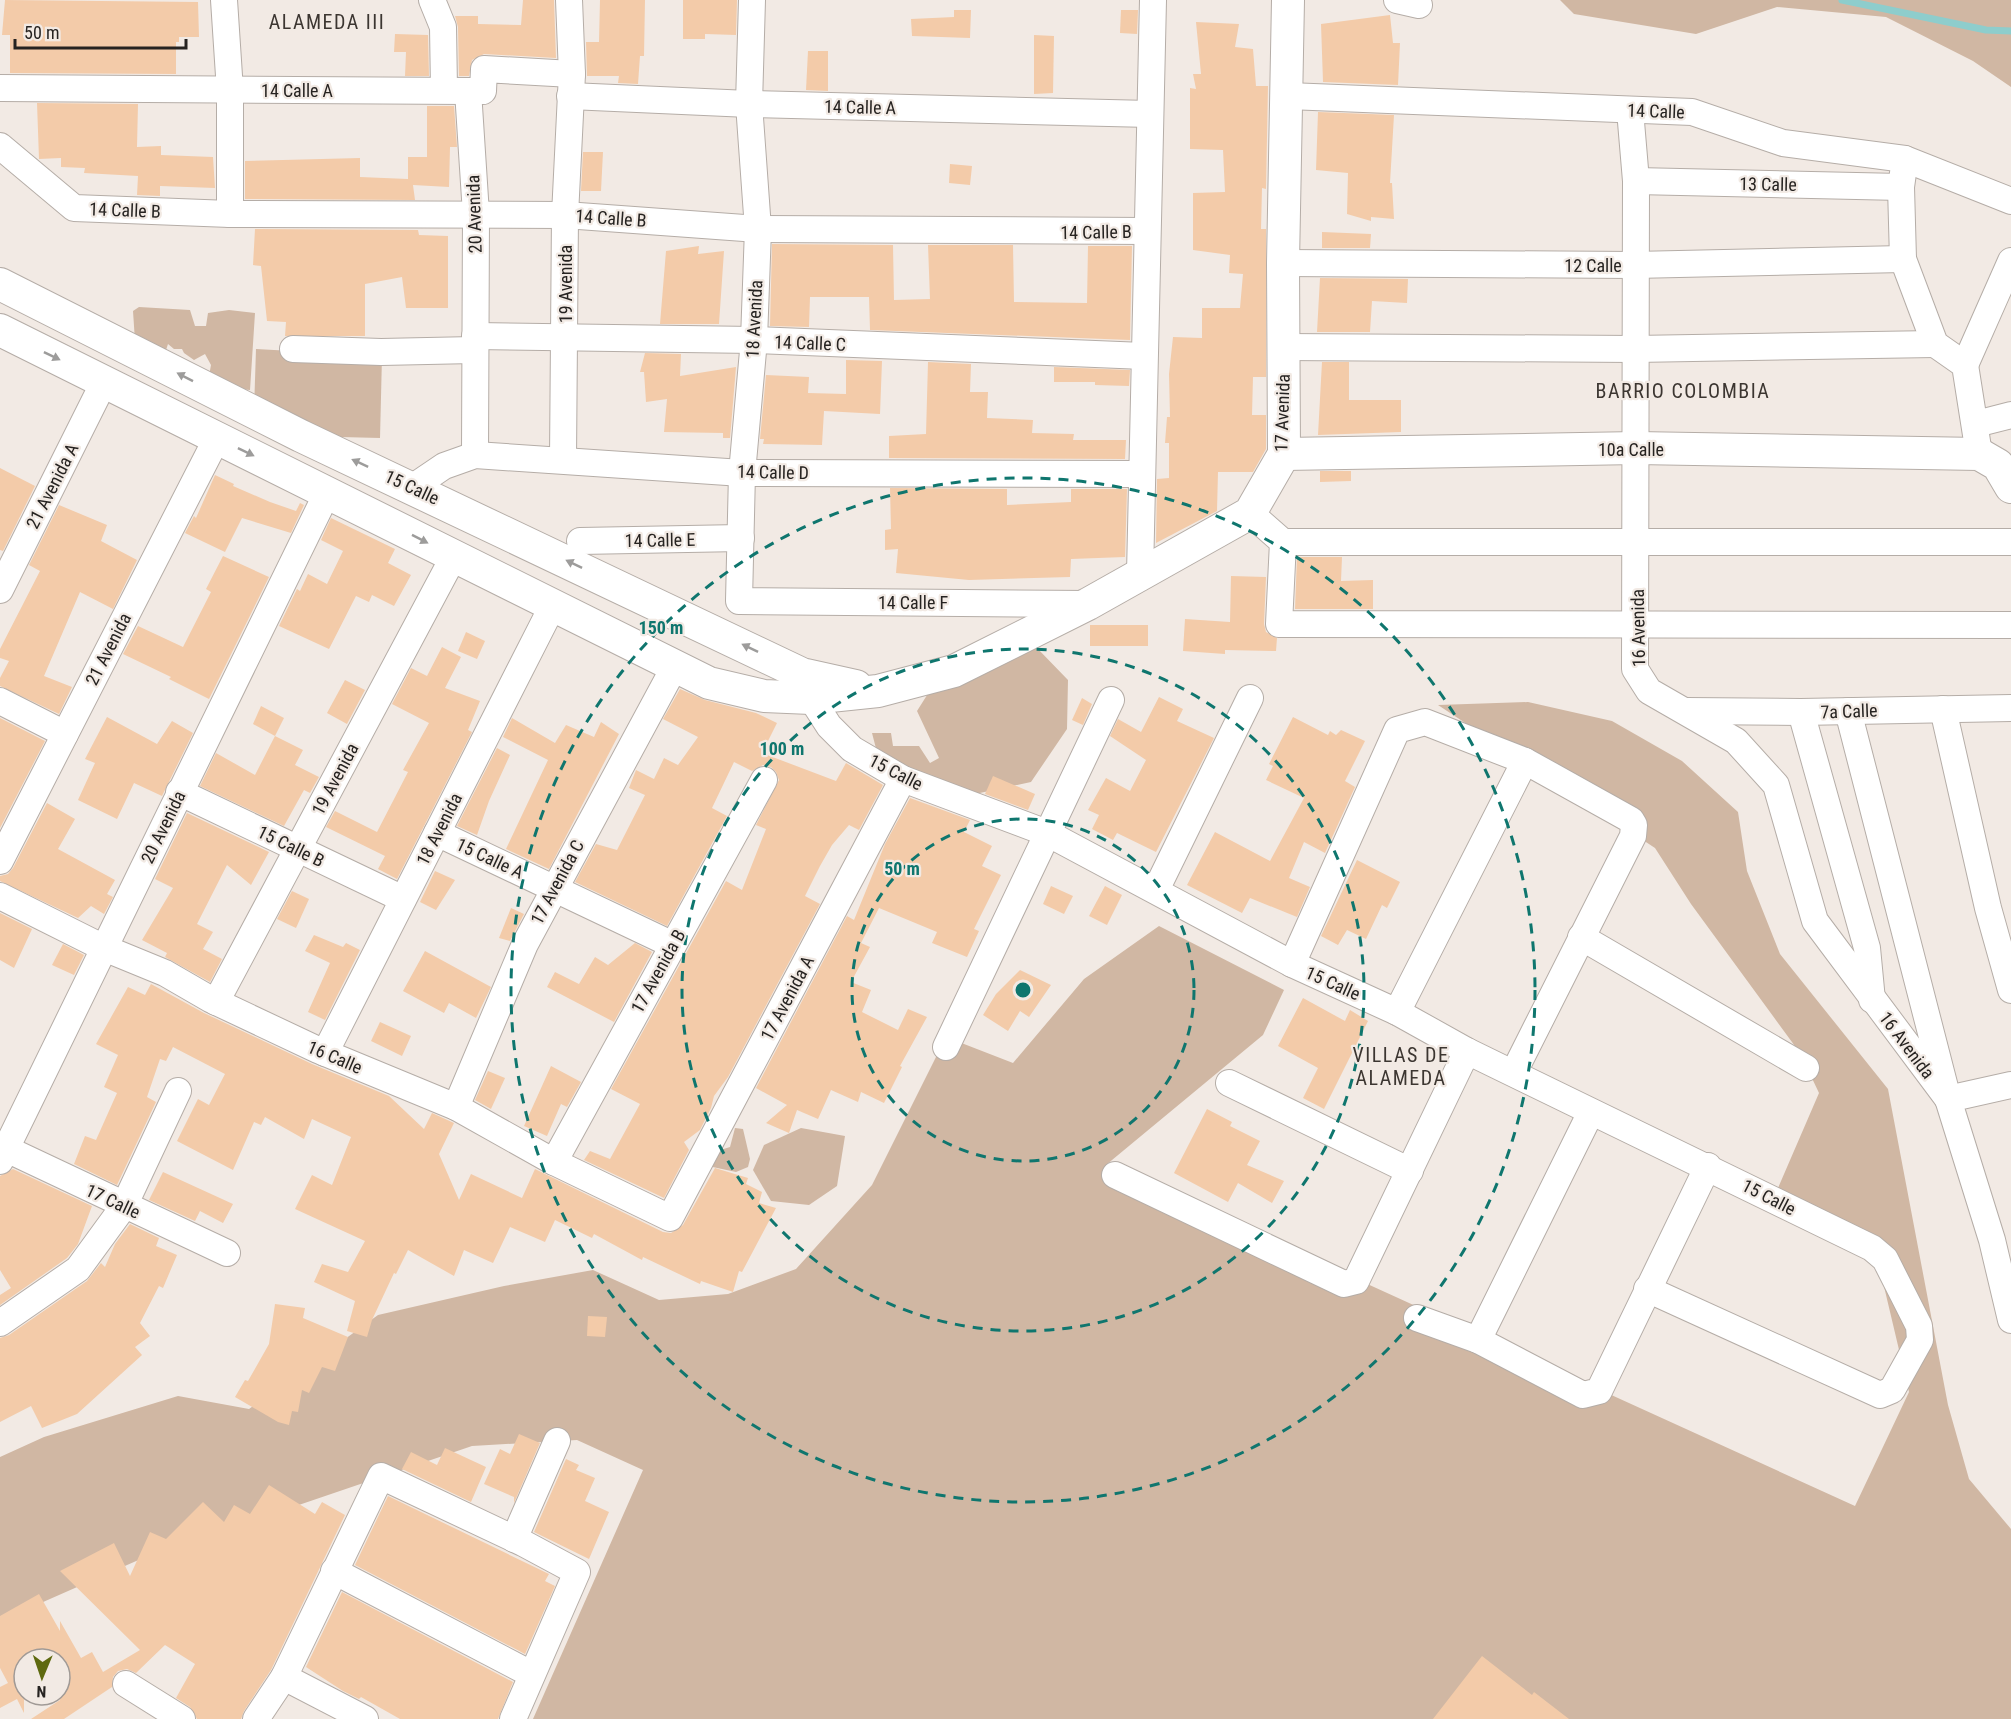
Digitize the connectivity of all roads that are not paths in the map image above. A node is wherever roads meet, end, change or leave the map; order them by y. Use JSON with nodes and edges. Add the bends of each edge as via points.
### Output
{"nodes":[{"id":1,"x":224,"y":0,"type":"edge"},
{"id":2,"x":432,"y":0,"type":"edge"},
{"id":3,"x":569,"y":0,"type":"edge"},
{"id":4,"x":752,"y":0,"type":"edge"},
{"id":5,"x":1153,"y":0,"type":"edge"},
{"id":6,"x":1288,"y":0,"type":"edge"},
{"id":7,"x":571,"y":85,"type":"junction"},
{"id":8,"x":0,"y":88,"type":"edge"},
{"id":9,"x":456,"y":90,"type":"junction"},
{"id":10,"x":230,"y":91,"type":"junction"},
{"id":11,"x":1288,"y":96,"type":"junction"},
{"id":12,"x":749,"y":104,"type":"junction"},
{"id":13,"x":1630,"y":110,"type":"junction"},
{"id":14,"x":1150,"y":114,"type":"junction"},
{"id":15,"x":0,"y":146,"type":"edge"},
{"id":16,"x":1905,"y":159,"type":"junction"},
{"id":17,"x":1636,"y":181,"type":"junction"},
{"id":18,"x":1901,"y":187,"type":"junction"},
{"id":19,"x":2011,"y":201,"type":"edge"},
{"id":20,"x":230,"y":214,"type":"junction"},
{"id":21,"x":476,"y":214,"type":"junction"},
{"id":22,"x":565,"y":215,"type":"junction"},
{"id":23,"x":758,"y":229,"type":"junction"},
{"id":24,"x":1147,"y":231,"type":"junction"},
{"id":25,"x":1903,"y":259,"type":"junction"},
{"id":26,"x":2011,"y":261,"type":"edge"},
{"id":27,"x":1283,"y":263,"type":"junction"},
{"id":28,"x":1634,"y":265,"type":"junction"},
{"id":29,"x":0,"y":284,"type":"edge"},
{"id":30,"x":0,"y":330,"type":"edge"},
{"id":31,"x":565,"y":339,"type":"junction"},
{"id":32,"x":754,"y":340,"type":"junction"},
{"id":33,"x":475,"y":343,"type":"junction"},
{"id":34,"x":1935,"y":344,"type":"junction"},
{"id":35,"x":1283,"y":347,"type":"junction"},
{"id":36,"x":293,"y":349,"type":"dead end"},
{"id":37,"x":1635,"y":349,"type":"junction"},
{"id":38,"x":1144,"y":356,"type":"junction"},
{"id":39,"x":1965,"y":365,"type":"junction"},
{"id":40,"x":104,"y":382,"type":"junction"},
{"id":41,"x":2011,"y":415,"type":"edge"},
{"id":42,"x":217,"y":438,"type":"junction"},
{"id":43,"x":1977,"y":439,"type":"junction"},
{"id":44,"x":1637,"y":448,"type":"junction"},
{"id":45,"x":1284,"y":454,"type":"junction"},
{"id":46,"x":474,"y":455,"type":"junction"},
{"id":47,"x":563,"y":459,"type":"junction"},
{"id":48,"x":742,"y":473,"type":"junction"},
{"id":49,"x":1141,"y":474,"type":"junction"},
{"id":50,"x":2011,"y":486,"type":"edge"},
{"id":51,"x":413,"y":487,"type":"junction"},
{"id":52,"x":327,"y":493,"type":"junction"},
{"id":53,"x":1250,"y":513,"type":"junction"},
{"id":54,"x":741,"y":538,"type":"junction"},
{"id":55,"x":580,"y":541,"type":"dead end"},
{"id":56,"x":1637,"y":541,"type":"junction"},
{"id":57,"x":1283,"y":542,"type":"junction"},
{"id":58,"x":2011,"y":542,"type":"edge"},
{"id":59,"x":454,"y":556,"type":"junction"},
{"id":60,"x":1140,"y":574,"type":"junction"},
{"id":61,"x":0,"y":590,"type":"edge"},
{"id":62,"x":739,"y":601,"type":"joint"},
{"id":63,"x":1088,"y":604,"type":"junction"},
{"id":64,"x":553,"y":605,"type":"junction"},
{"id":65,"x":2011,"y":625,"type":"edge"},
{"id":66,"x":1636,"y":626,"type":"junction"},
{"id":67,"x":675,"y":666,"type":"junction"},
{"id":68,"x":807,"y":686,"type":"junction"},
{"id":69,"x":1250,"y":698,"type":"dead end"},
{"id":70,"x":1112,"y":700,"type":"dead end"},
{"id":71,"x":0,"y":702,"type":"edge"},
{"id":72,"x":2011,"y":708,"type":"edge"},
{"id":73,"x":1943,"y":709,"type":"junction"},
{"id":74,"x":1686,"y":711,"type":"junction"},
{"id":75,"x":1848,"y":711,"type":"junction"},
{"id":76,"x":1801,"y":712,"type":"junction"},
{"id":77,"x":64,"y":734,"type":"junction"},
{"id":78,"x":1525,"y":761,"type":"junction"},
{"id":79,"x":903,"y":779,"type":"junction"},
{"id":80,"x":764,"y":780,"type":"dead end"},
{"id":81,"x":179,"y":792,"type":"junction"},
{"id":82,"x":437,"y":833,"type":"junction"},
{"id":83,"x":1047,"y":833,"type":"junction"},
{"id":84,"x":298,"y":849,"type":"junction"},
{"id":85,"x":0,"y":861,"type":"edge"},
{"id":86,"x":553,"y":887,"type":"junction"},
{"id":87,"x":1156,"y":890,"type":"junction"},
{"id":88,"x":0,"y":896,"type":"edge"},
{"id":89,"x":404,"y":899,"type":"junction"},
{"id":90,"x":1581,"y":937,"type":"junction"},
{"id":91,"x":673,"y":945,"type":"junction"},
{"id":92,"x":104,"y":948,"type":"junction"},
{"id":93,"x":1292,"y":964,"type":"junction"},
{"id":94,"x":2011,"y":990,"type":"edge"},
{"id":95,"x":1872,"y":1000,"type":"junction"},
{"id":96,"x":216,"y":1002,"type":"junction"},
{"id":97,"x":1397,"y":1012,"type":"junction"},
{"id":98,"x":946,"y":1047,"type":"dead end"},
{"id":99,"x":1467,"y":1051,"type":"junction"},
{"id":100,"x":325,"y":1053,"type":"junction"},
{"id":101,"x":1806,"y":1068,"type":"dead end"},
{"id":102,"x":1514,"y":1072,"type":"junction"},
{"id":103,"x":1229,"y":1083,"type":"dead end"},
{"id":104,"x":2011,"y":1085,"type":"edge"},
{"id":105,"x":178,"y":1091,"type":"dead end"},
{"id":106,"x":1948,"y":1099,"type":"junction"},
{"id":107,"x":456,"y":1107,"type":"junction"},
{"id":108,"x":1591,"y":1112,"type":"junction"},
{"id":109,"x":2,"y":1153,"type":"edge"},
{"id":110,"x":554,"y":1162,"type":"junction"},
{"id":111,"x":1708,"y":1166,"type":"junction"},
{"id":112,"x":1410,"y":1170,"type":"junction"},
{"id":113,"x":1115,"y":1175,"type":"dead end"},
{"id":114,"x":124,"y":1206,"type":"junction"},
{"id":115,"x":670,"y":1218,"type":"joint"},
{"id":116,"x":227,"y":1253,"type":"dead end"},
{"id":117,"x":1647,"y":1289,"type":"junction"},
{"id":118,"x":1417,"y":1318,"type":"dead end"},
{"id":119,"x":2011,"y":1320,"type":"edge"},
{"id":120,"x":0,"y":1323,"type":"edge"},
{"id":121,"x":1478,"y":1340,"type":"junction"},
{"id":122,"x":557,"y":1442,"type":"dead end"},
{"id":123,"x":514,"y":1539,"type":"junction"},
{"id":124,"x":334,"y":1571,"type":"junction"},
{"id":125,"x":531,"y":1674,"type":"junction"},
{"id":126,"x":284,"y":1677,"type":"junction"},
{"id":127,"x":126,"y":1684,"type":"dead end"},
{"id":128,"x":182,"y":1719,"type":"edge"},
{"id":129,"x":256,"y":1719,"type":"edge"},
{"id":130,"x":364,"y":1719,"type":"edge"},
{"id":131,"x":513,"y":1719,"type":"edge"}],
"edges":[{"from":1,"to":10,"type":"street"},
{"from":2,"to":9,"type":"street","name":"20 Avenida","via":[[443,27]]},
{"from":3,"to":7,"type":"street","name":"19 Avenida"},
{"from":4,"to":12,"type":"street","name":"18 Avenida"},
{"from":5,"to":14,"type":"street"},
{"from":6,"to":11,"type":"street","name":"17 Avenida"},
{"from":7,"to":9,"type":"street","name":"14 Calle A","via":[[484,69],[483,91]]},
{"from":7,"to":12,"type":"street","name":"14 Calle A"},
{"from":7,"to":22,"type":"street","name":"19 Avenida"},
{"from":8,"to":10,"type":"street","name":"14 Calle A"},
{"from":9,"to":10,"type":"street","name":"14 Calle A"},
{"from":9,"to":21,"type":"street","name":"20 Avenida"},
{"from":10,"to":20,"type":"street"},
{"from":11,"to":13,"type":"street","name":"14 Calle"},
{"from":11,"to":27,"type":"street","name":"17 Avenida"},
{"from":12,"to":14,"type":"street","name":"14 Calle A"},
{"from":12,"to":23,"type":"street","name":"18 Avenida"},
{"from":13,"to":16,"type":"street","name":"14 Calle","via":[[1692,112],[1783,143]]},
{"from":13,"to":17,"type":"street","name":"16 Avenida"},
{"from":14,"to":24,"type":"street"},
{"from":15,"to":20,"type":"street","name":"14 Calle B","via":[[74,208]]},
{"from":16,"to":18,"type":"street"},
{"from":16,"to":19,"type":"street","name":"14 Calle"},
{"from":17,"to":18,"type":"street","name":"13 Calle"},
{"from":17,"to":28,"type":"street","name":"16 Avenida"},
{"from":18,"to":25,"type":"street"},
{"from":20,"to":21,"type":"street","name":"14 Calle B"},
{"from":21,"to":22,"type":"street","name":"14 Calle B"},
{"from":21,"to":33,"type":"street","name":"20 Avenida"},
{"from":22,"to":23,"type":"street","name":"14 Calle B"},
{"from":22,"to":31,"type":"street","name":"19 Avenida"},
{"from":23,"to":24,"type":"street","name":"14 Calle B"},
{"from":23,"to":32,"type":"street","name":"18 Avenida"},
{"from":24,"to":38,"type":"street"},
{"from":25,"to":28,"type":"street","name":"12 Calle"},
{"from":25,"to":34,"type":"street"},
{"from":26,"to":39,"type":"street"},
{"from":27,"to":28,"type":"street","name":"12 Calle"},
{"from":27,"to":35,"type":"street","name":"17 Avenida"},
{"from":28,"to":37,"type":"street","name":"16 Avenida"},
{"from":51,"to":29,"type":"street","name":"15 Calle","one_way":true,"via":[[301,436]]},
{"from":30,"to":40,"type":"street","one_way":true},
{"from":31,"to":32,"type":"street","name":"14 Calle C"},
{"from":31,"to":33,"type":"street","name":"14 Calle C"},
{"from":31,"to":47,"type":"street","name":"19 Avenida"},
{"from":32,"to":38,"type":"street","name":"14 Calle C"},
{"from":32,"to":48,"type":"street","name":"18 Avenida"},
{"from":33,"to":36,"type":"street","name":"14 Calle C","via":[[381,352]]},
{"from":33,"to":46,"type":"street","name":"20 Avenida"},
{"from":34,"to":37,"type":"street"},
{"from":34,"to":39,"type":"street"},
{"from":35,"to":37,"type":"street"},
{"from":35,"to":45,"type":"street","name":"17 Avenida"},
{"from":37,"to":44,"type":"street","name":"16 Avenida"},
{"from":38,"to":49,"type":"street"},
{"from":39,"to":43,"type":"street"},
{"from":40,"to":42,"type":"street"},
{"from":40,"to":61,"type":"street","name":"21 Avenida A"},
{"from":41,"to":43,"type":"street"},
{"from":42,"to":52,"type":"street","one_way":true},
{"from":42,"to":77,"type":"street","name":"21 Avenida"},
{"from":43,"to":44,"type":"street","name":"10a Calle"},
{"from":43,"to":50,"type":"street"},
{"from":44,"to":45,"type":"street","name":"10a Calle"},
{"from":44,"to":56,"type":"street","name":"16 Avenida"},
{"from":45,"to":53,"type":"street","name":"17 Avenida"},
{"from":46,"to":47,"type":"street","name":"14 Calle D"},
{"from":46,"to":51,"type":"street","name":"14 Calle D","via":[[444,466]]},
{"from":47,"to":48,"type":"street","name":"14 Calle D"},
{"from":48,"to":49,"type":"street","name":"14 Calle D"},
{"from":48,"to":54,"type":"street","name":"18 Avenida"},
{"from":49,"to":60,"type":"street"},
{"from":68,"to":51,"type":"street","name":"15 Calle","one_way":true},
{"from":52,"to":59,"type":"street","one_way":true},
{"from":52,"to":81,"type":"street","name":"20 Avenida"},
{"from":53,"to":57,"type":"street"},
{"from":53,"to":60,"type":"street"},
{"from":54,"to":55,"type":"street","name":"14 Calle E"},
{"from":54,"to":62,"type":"street","name":"18 Avenida"},
{"from":56,"to":57,"type":"street"},
{"from":56,"to":58,"type":"street"},
{"from":56,"to":66,"type":"street","name":"16 Avenida"},
{"from":57,"to":66,"type":"street","via":[[1279,624]]},
{"from":59,"to":64,"type":"street"},
{"from":59,"to":84,"type":"street","name":"19 Avenida"},
{"from":60,"to":63,"type":"street"},
{"from":62,"to":63,"type":"street","name":"14 Calle F"},
{"from":63,"to":68,"type":"street","via":[[954,671],[878,691]]},
{"from":64,"to":67,"type":"street"},
{"from":64,"to":82,"type":"street","name":"18 Avenida"},
{"from":65,"to":66,"type":"street"},
{"from":66,"to":74,"type":"street","name":"16 Avenida","via":[[1635,669],[1649,691]]},
{"from":67,"to":68,"type":"street","via":[[709,683],[753,693]]},
{"from":67,"to":86,"type":"street","name":"17 Avenida C"},
{"from":68,"to":79,"type":"street","name":"15 Calle","via":[[829,726],[852,749]]},
{"from":69,"to":87,"type":"street"},
{"from":70,"to":83,"type":"street"},
{"from":71,"to":77,"type":"street"},
{"from":72,"to":73,"type":"street","name":"7a Calle"},
{"from":73,"to":75,"type":"street","name":"7a Calle"},
{"from":73,"to":94,"type":"street","via":[[1988,908]]},
{"from":74,"to":76,"type":"street","name":"7a Calle"},
{"from":74,"to":95,"type":"street","name":"16 Avenida","via":[[1736,741],[1776,785],[1815,921]]},
{"from":75,"to":76,"type":"street","name":"7a Calle"},
{"from":75,"to":106,"type":"street"},
{"from":76,"to":95,"type":"street","via":[[1867,948]]},
{"from":77,"to":85,"type":"street","name":"21 Avenida"},
{"from":78,"to":90,"type":"street","via":[[1634,825],[1633,836]]},
{"from":78,"to":93,"type":"street","via":[[1425,722],[1397,730]]},
{"from":78,"to":97,"type":"street"},
{"from":79,"to":83,"type":"street","name":"15 Calle"},
{"from":79,"to":115,"type":"street","name":"17 Avenida A"},
{"from":80,"to":91,"type":"street","name":"17 Avenida B"},
{"from":81,"to":84,"type":"street","name":"15 Calle B"},
{"from":81,"to":92,"type":"street","name":"20 Avenida"},
{"from":82,"to":86,"type":"street","name":"15 Calle A"},
{"from":82,"to":89,"type":"street","name":"18 Avenida"},
{"from":83,"to":87,"type":"street","name":"15 Calle"},
{"from":83,"to":98,"type":"street"},
{"from":84,"to":89,"type":"street","name":"15 Calle B"},
{"from":84,"to":96,"type":"street","name":"19 Avenida"},
{"from":86,"to":91,"type":"street","name":"15 Calle A"},
{"from":86,"to":107,"type":"street","name":"17 Avenida C"},
{"from":87,"to":93,"type":"street","name":"15 Calle"},
{"from":88,"to":92,"type":"street","name":"16 Calle"},
{"from":89,"to":100,"type":"street","name":"18 Avenida"},
{"from":90,"to":101,"type":"street"},
{"from":90,"to":102,"type":"street"},
{"from":91,"to":110,"type":"street","name":"17 Avenida B"},
{"from":92,"to":96,"type":"street","name":"16 Calle","via":[[165,972]]},
{"from":92,"to":109,"type":"street","name":"20 Avenida"},
{"from":93,"to":97,"type":"street","name":"15 Calle"},
{"from":95,"to":106,"type":"street","name":"16 Avenida"},
{"from":96,"to":100,"type":"street","name":"16 Calle"},
{"from":97,"to":99,"type":"street","name":"15 Calle"},
{"from":99,"to":102,"type":"street","name":"15 Calle"},
{"from":99,"to":112,"type":"street"},
{"from":100,"to":107,"type":"street","name":"16 Calle"},
{"from":102,"to":108,"type":"street","name":"15 Calle"},
{"from":103,"to":112,"type":"street"},
{"from":104,"to":106,"type":"street"},
{"from":105,"to":114,"type":"street"},
{"from":106,"to":119,"type":"street","via":[[1992,1240]]},
{"from":107,"to":110,"type":"street","name":"16 Calle"},
{"from":108,"to":111,"type":"street","name":"15 Calle"},
{"from":108,"to":121,"type":"street"},
{"from":109,"to":114,"type":"street","name":"17 Calle"},
{"from":110,"to":115,"type":"street","name":"16 Calle"},
{"from":111,"to":117,"type":"street"},
{"from":111,"to":117,"type":"street","name":"15 Calle","via":[[1885,1258],[1919,1326],[1920,1340],[1892,1390],[1880,1395]]},
{"from":112,"to":113,"type":"street","via":[[1356,1281],[1351,1284]]},
{"from":114,"to":116,"type":"street","name":"17 Calle"},
{"from":114,"to":120,"type":"street","via":[[78,1269]]},
{"from":117,"to":121,"type":"street","via":[[1599,1391],[1592,1394],[1583,1395]]},
{"from":118,"to":121,"type":"street"},
{"from":122,"to":123,"type":"street"},
{"from":123,"to":124,"type":"street","via":[[381,1476]]},
{"from":123,"to":125,"type":"street","via":[[578,1572]]},
{"from":124,"to":125,"type":"street"},
{"from":124,"to":126,"type":"street"},
{"from":125,"to":131,"type":"street"},
{"from":126,"to":129,"type":"street"},
{"from":126,"to":130,"type":"street"},
{"from":127,"to":128,"type":"street"}]}
